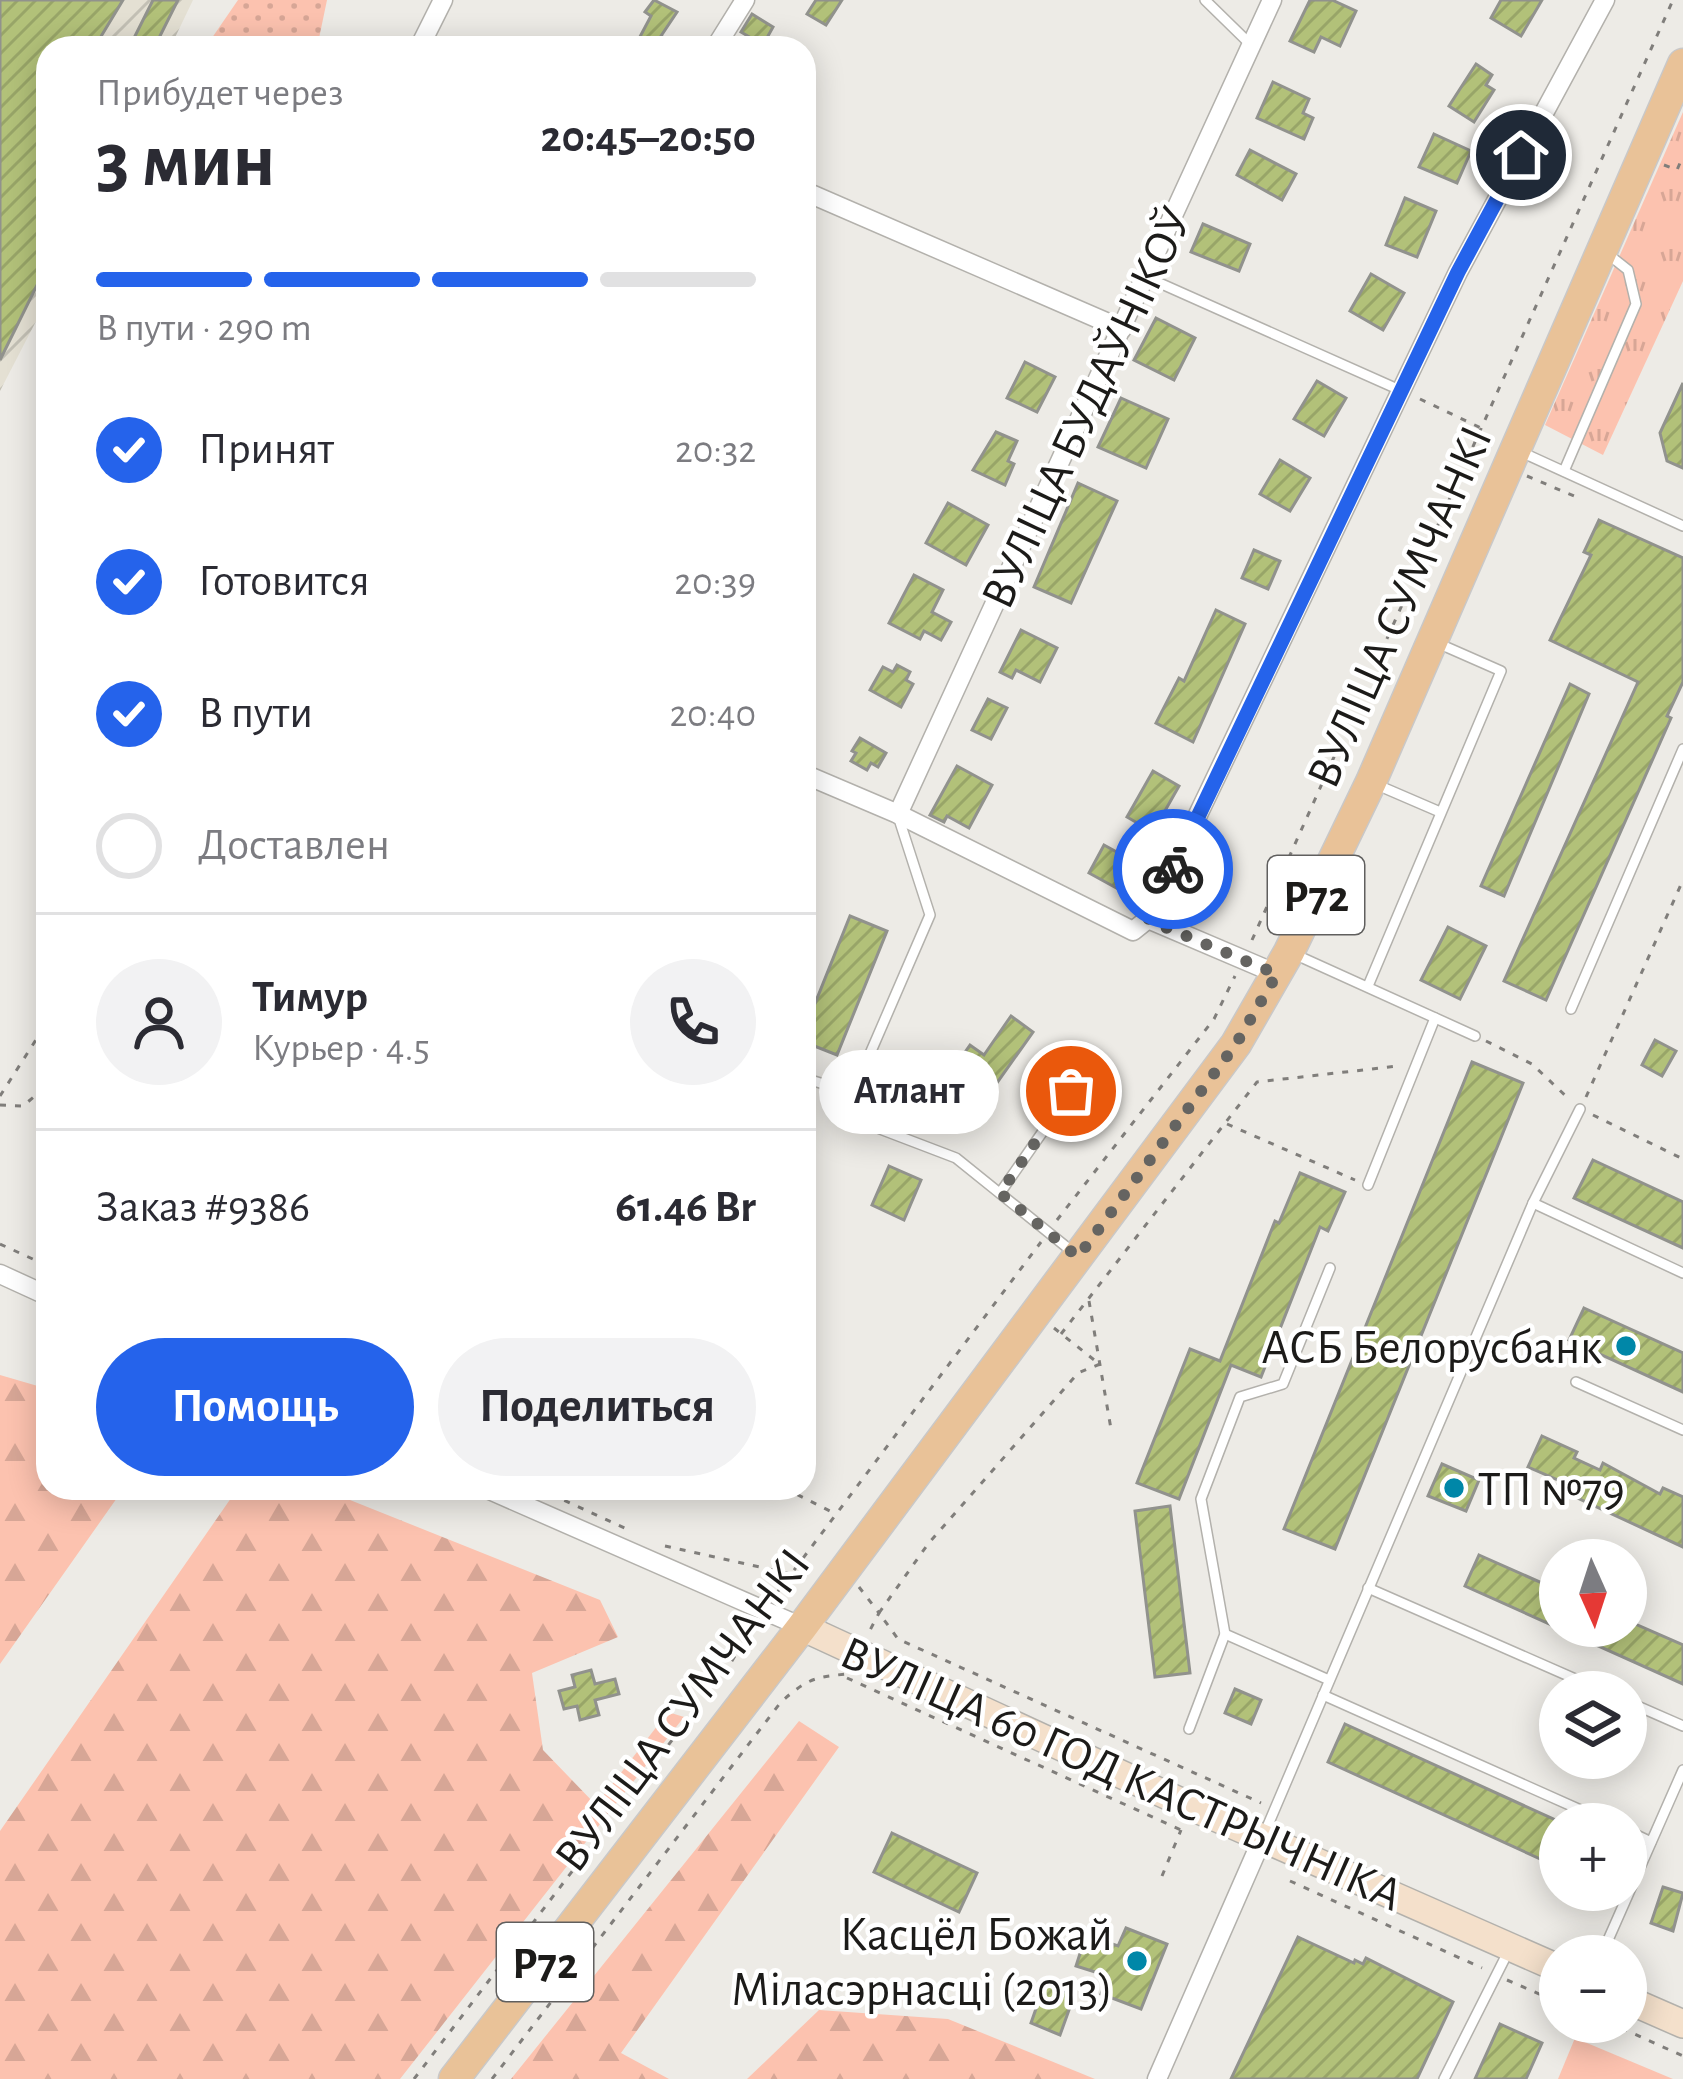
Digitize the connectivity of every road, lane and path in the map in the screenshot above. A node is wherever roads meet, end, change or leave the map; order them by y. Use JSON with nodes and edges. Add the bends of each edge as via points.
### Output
{"nodes":[{"id":1,"x":443,"y":0,"type":"edge"},
{"id":2,"x":745,"y":0,"type":"edge"},
{"id":3,"x":1205,"y":0,"type":"edge"},
{"id":4,"x":1272,"y":0,"type":"edge"},
{"id":5,"x":1605,"y":0,"type":"edge"},
{"id":6,"x":1673,"y":0,"type":"edge"},
{"id":7,"x":424,"y":36,"type":"edge"},
{"id":8,"x":723,"y":36,"type":"edge"},
{"id":9,"x":1251,"y":45,"type":"junction"},
{"id":10,"x":1683,"y":64,"type":"edge"},
{"id":11,"x":816,"y":195,"type":"edge"},
{"id":12,"x":1604,"y":252,"type":"junction"},
{"id":13,"x":1146,"y":277,"type":"junction"},
{"id":14,"x":1122,"y":328,"type":"junction"},
{"id":15,"x":1402,"y":391,"type":"junction"},
{"id":16,"x":1481,"y":428,"type":"junction"},
{"id":17,"x":1516,"y":449,"type":"junction"},
{"id":18,"x":1564,"y":471,"type":"junction"},
{"id":19,"x":1683,"y":526,"type":"edge"},
{"id":20,"x":1434,"y":641,"type":"junction"},
{"id":21,"x":1683,"y":749,"type":"edge"},
{"id":22,"x":816,"y":779,"type":"edge"},
{"id":23,"x":1370,"y":782,"type":"junction"},
{"id":24,"x":1439,"y":812,"type":"junction"},
{"id":25,"x":898,"y":814,"type":"junction"},
{"id":26,"x":1683,"y":880,"type":"edge"},
{"id":27,"x":1148,"y":920,"type":"junction"},
{"id":28,"x":1244,"y":958,"type":"junction"},
{"id":29,"x":1283,"y":963,"type":"junction"},
{"id":30,"x":1368,"y":986,"type":"junction"},
{"id":31,"x":1571,"y":1009,"type":"dead end"},
{"id":32,"x":1435,"y":1018,"type":"junction"},
{"id":33,"x":1474,"y":1036,"type":"joint"},
{"id":34,"x":36,"y":1040,"type":"edge"},
{"id":35,"x":1417,"y":1064,"type":"junction"},
{"id":36,"x":816,"y":1082,"type":"edge"},
{"id":37,"x":1071,"y":1091,"type":"dead end"},
{"id":38,"x":36,"y":1095,"type":"edge"},
{"id":39,"x":0,"y":1096,"type":"edge"},
{"id":40,"x":0,"y":1105,"type":"edge"},
{"id":41,"x":1580,"y":1109,"type":"junction"},
{"id":42,"x":1226,"y":1124,"type":"junction"},
{"id":43,"x":880,"y":1130,"type":"dead end"},
{"id":44,"x":1683,"y":1159,"type":"edge"},
{"id":45,"x":1368,"y":1185,"type":"joint"},
{"id":46,"x":1000,"y":1193,"type":"junction"},
{"id":47,"x":1533,"y":1202,"type":"junction"},
{"id":48,"x":1048,"y":1232,"type":"junction"},
{"id":49,"x":0,"y":1244,"type":"edge"},
{"id":50,"x":1078,"y":1257,"type":"junction"},
{"id":51,"x":36,"y":1260,"type":"edge"},
{"id":52,"x":1330,"y":1268,"type":"dead end"},
{"id":53,"x":1683,"y":1273,"type":"edge"},
{"id":54,"x":0,"y":1274,"type":"edge"},
{"id":55,"x":36,"y":1290,"type":"edge"},
{"id":56,"x":1089,"y":1299,"type":"junction"},
{"id":57,"x":1100,"y":1364,"type":"junction"},
{"id":58,"x":1576,"y":1382,"type":"dead end"},
{"id":59,"x":1111,"y":1429,"type":"dead end"},
{"id":60,"x":1683,"y":1430,"type":"edge"},
{"id":61,"x":513,"y":1500,"type":"edge"},
{"id":62,"x":564,"y":1500,"type":"edge"},
{"id":63,"x":808,"y":1500,"type":"edge"},
{"id":64,"x":836,"y":1514,"type":"junction"},
{"id":65,"x":644,"y":1536,"type":"dead end"},
{"id":66,"x":665,"y":1546,"type":"dead end"},
{"id":67,"x":792,"y":1574,"type":"junction"},
{"id":68,"x":1368,"y":1588,"type":"junction"},
{"id":69,"x":764,"y":1609,"type":"junction"},
{"id":70,"x":802,"y":1627,"type":"junction"},
{"id":71,"x":1225,"y":1634,"type":"junction"},
{"id":72,"x":1557,"y":1671,"type":"edge"},
{"id":73,"x":845,"y":1677,"type":"dead end"},
{"id":74,"x":1329,"y":1681,"type":"junction"},
{"id":75,"x":1323,"y":1695,"type":"junction"},
{"id":76,"x":782,"y":1702,"type":"dead end"},
{"id":77,"x":1647,"y":1710,"type":"edge"},
{"id":78,"x":1683,"y":1726,"type":"edge"},
{"id":79,"x":1189,"y":1730,"type":"dead end"},
{"id":80,"x":1683,"y":1770,"type":"edge"},
{"id":81,"x":1565,"y":1803,"type":"edge"},
{"id":82,"x":1275,"y":1809,"type":"junction"},
{"id":83,"x":1187,"y":1819,"type":"junction"},
{"id":84,"x":1263,"y":1837,"type":"junction"},
{"id":85,"x":1647,"y":1839,"type":"edge"},
{"id":86,"x":1652,"y":1841,"type":"junction"},
{"id":87,"x":1162,"y":1876,"type":"dead end"},
{"id":88,"x":1290,"y":1882,"type":"dead end"},
{"id":89,"x":1610,"y":1935,"type":"edge"},
{"id":90,"x":1510,"y":1947,"type":"junction"},
{"id":91,"x":1539,"y":1960,"type":"edge"},
{"id":92,"x":1496,"y":1975,"type":"junction"},
{"id":93,"x":1539,"y":1994,"type":"edge"},
{"id":94,"x":1647,"y":2008,"type":"edge"},
{"id":95,"x":1683,"y":2024,"type":"edge"},
{"id":96,"x":1647,"y":2040,"type":"edge"},
{"id":97,"x":1683,"y":2056,"type":"edge"},
{"id":98,"x":414,"y":2079,"type":"edge"},
{"id":99,"x":454,"y":2079,"type":"edge"},
{"id":100,"x":492,"y":2079,"type":"edge"},
{"id":101,"x":1157,"y":2079,"type":"edge"},
{"id":102,"x":1444,"y":2079,"type":"edge"}],
"edges":[{"from":1,"to":7,"type":"street"},
{"from":2,"to":8,"type":"street"},
{"from":3,"to":9,"type":"lane"},
{"from":4,"to":9,"type":"street","name":"ВУЛІЦА БУДАЎНІКОЎ"},
{"from":5,"to":15,"type":"street","name":"ВУЛІЦА СУМЧАНКІ"},
{"from":6,"to":16,"type":"path"},
{"from":9,"to":13,"type":"street","name":"ВУЛІЦА БУДАЎНІКОЎ"},
{"from":10,"to":12,"type":"main road","name":"ВУЛІЦА СУМЧАНКІ","number":"Р72"},
{"from":11,"to":14,"type":"street"},
{"from":12,"to":17,"type":"main road","name":"ВУЛІЦА СУМЧАНКІ","number":"Р72"},
{"from":12,"to":18,"type":"lane","via":[[1628,271],[1636,304]]},
{"from":13,"to":14,"type":"street","name":"ВУЛІЦА БУДАЎНІКОЎ"},
{"from":13,"to":15,"type":"lane"},
{"from":14,"to":25,"type":"street","name":"ВУЛІЦА БУДАЎНІКОЎ"},
{"from":15,"to":16,"type":"path"},
{"from":15,"to":27,"type":"street","name":"ВУЛІЦА СУМЧАНКІ"},
{"from":16,"to":28,"type":"path"},
{"from":17,"to":18,"type":"lane"},
{"from":17,"to":20,"type":"main road","name":"ВУЛІЦА СУМЧАНКІ","number":"Р72"},
{"from":18,"to":19,"type":"lane"},
{"from":20,"to":23,"type":"main road","name":"ВУЛІЦА СУМЧАНКІ","number":"Р72"},
{"from":20,"to":24,"type":"lane","via":[[1502,671]]},
{"from":21,"to":31,"type":"lane"},
{"from":22,"to":25,"type":"street"},
{"from":23,"to":24,"type":"lane"},
{"from":23,"to":29,"type":"main road","name":"ВУЛІЦА СУМЧАНКІ","number":"Р72"},
{"from":24,"to":30,"type":"lane"},
{"from":25,"to":27,"type":"street","via":[[1133,932]]},
{"from":25,"to":36,"type":"lane","via":[[930,915],[854,1093]]},
{"from":26,"to":41,"type":"path"},
{"from":27,"to":28,"type":"street"},
{"from":28,"to":29,"type":"street"},
{"from":28,"to":48,"type":"path","via":[[1214,1018]]},
{"from":29,"to":30,"type":"lane"},
{"from":29,"to":50,"type":"main road","name":"ВУЛІЦА СУМЧАНКІ","number":"Р72","via":[[1236,1044]]},
{"from":30,"to":32,"type":"lane"},
{"from":32,"to":33,"type":"lane"},
{"from":32,"to":35,"type":"lane"},
{"from":33,"to":41,"type":"path","via":[[1532,1064]]},
{"from":34,"to":39,"type":"path"},
{"from":35,"to":42,"type":"path","via":[[1257,1082]]},
{"from":35,"to":45,"type":"lane"},
{"from":37,"to":46,"type":"lane"},
{"from":38,"to":40,"type":"path","via":[[23,1106]]},
{"from":41,"to":44,"type":"path"},
{"from":41,"to":47,"type":"lane"},
{"from":42,"to":45,"type":"path"},
{"from":42,"to":56,"type":"path"},
{"from":43,"to":46,"type":"lane","via":[[956,1158]]},
{"from":46,"to":48,"type":"lane"},
{"from":47,"to":53,"type":"lane"},
{"from":47,"to":68,"type":"lane"},
{"from":48,"to":50,"type":"lane"},
{"from":48,"to":64,"type":"path"},
{"from":49,"to":51,"type":"path"},
{"from":50,"to":70,"type":"main road","name":"ВУЛІЦА СУМЧАНКІ","number":"Р72"},
{"from":52,"to":71,"type":"lane","via":[[1282,1384],[1240,1397],[1201,1498]]},
{"from":54,"to":55,"type":"street"},
{"from":56,"to":57,"type":"path"},
{"from":56,"to":57,"type":"path","via":[[1061,1334]]},
{"from":57,"to":59,"type":"path"},
{"from":57,"to":82,"type":"path","via":[[1078,1373],[928,1544],[879,1613],[898,1639]]},
{"from":58,"to":60,"type":"lane"},
{"from":61,"to":69,"type":"street","name":"ВУЛІЦА 60 ГОД КАСТРЫЧНІКА"},
{"from":62,"to":65,"type":"path"},
{"from":63,"to":64,"type":"path"},
{"from":64,"to":67,"type":"path"},
{"from":66,"to":67,"type":"path"},
{"from":67,"to":69,"type":"path"},
{"from":68,"to":72,"type":"lane"},
{"from":68,"to":74,"type":"lane"},
{"from":69,"to":70,"type":"street","name":"ВУЛІЦА 60 ГОД КАСТРЫЧНІКА"},
{"from":69,"to":98,"type":"path"},
{"from":70,"to":83,"type":"street","name":"ВУЛІЦА 60 ГОД КАСТРЫЧНІКА"},
{"from":70,"to":99,"type":"main road","name":"ВУЛІЦА СУМЧАНКІ","number":"Р72"},
{"from":71,"to":74,"type":"lane"},
{"from":71,"to":79,"type":"lane"},
{"from":73,"to":83,"type":"path"},
{"from":74,"to":75,"type":"lane"},
{"from":75,"to":81,"type":"lane"},
{"from":75,"to":82,"type":"lane"},
{"from":76,"to":100,"type":"path"},
{"from":77,"to":78,"type":"lane"},
{"from":80,"to":86,"type":"lane"},
{"from":82,"to":84,"type":"lane"},
{"from":83,"to":84,"type":"street","name":"ВУЛІЦА 60 ГОД КАСТРЫЧНІКА"},
{"from":83,"to":87,"type":"path"},
{"from":84,"to":90,"type":"street","name":"ВУЛІЦА 60 ГОД КАСТРЫЧНІКА"},
{"from":84,"to":101,"type":"street"},
{"from":85,"to":86,"type":"lane"},
{"from":86,"to":89,"type":"lane"},
{"from":88,"to":92,"type":"path"},
{"from":90,"to":91,"type":"street","name":"ВУЛІЦА 60 ГОД КАСТРЫЧНІКА"},
{"from":90,"to":92,"type":"lane"},
{"from":92,"to":93,"type":"path"},
{"from":92,"to":102,"type":"lane"},
{"from":94,"to":95,"type":"street"},
{"from":96,"to":97,"type":"path"}]}
